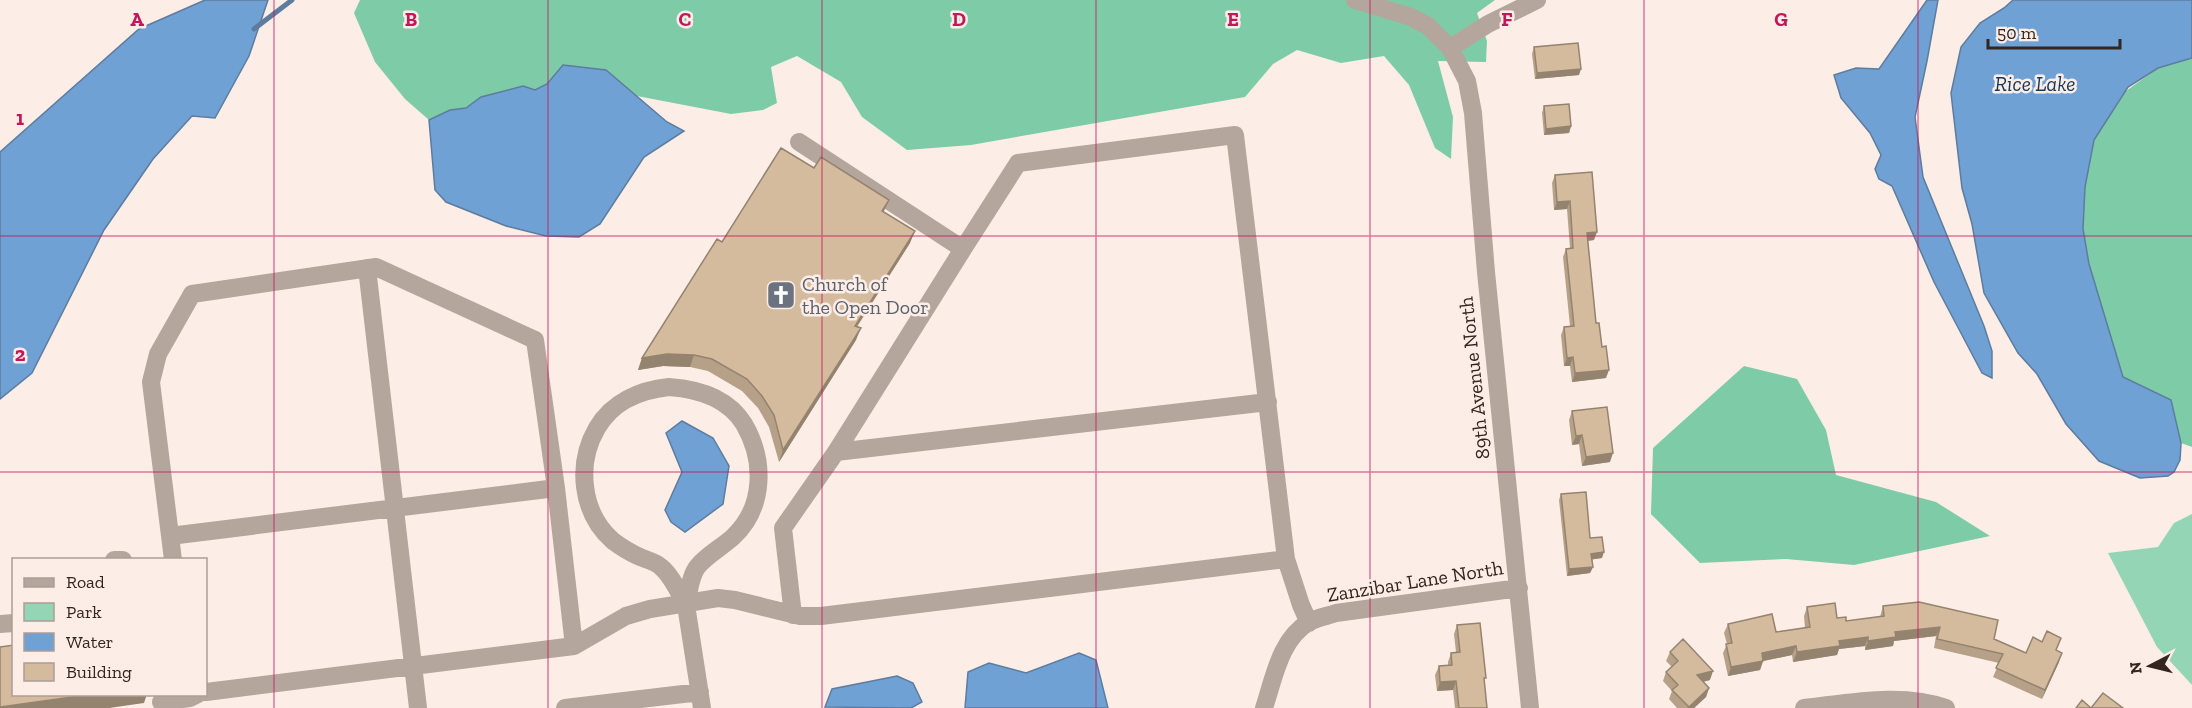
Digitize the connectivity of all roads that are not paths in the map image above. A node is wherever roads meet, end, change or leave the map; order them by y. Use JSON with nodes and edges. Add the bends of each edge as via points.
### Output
{"nodes":[{"id":1,"x":1355,"y":0,"type":"edge"},
{"id":2,"x":1537,"y":0,"type":"edge"},
{"id":3,"x":1450,"y":48,"type":"junction"},
{"id":4,"x":799,"y":142,"type":"dead end"},
{"id":5,"x":963,"y":249,"type":"junction"},
{"id":6,"x":367,"y":268,"type":"junction"},
{"id":7,"x":1268,"y":402,"type":"junction"},
{"id":8,"x":836,"y":452,"type":"junction"},
{"id":9,"x":556,"y":488,"type":"junction"},
{"id":10,"x":394,"y":508,"type":"junction"},
{"id":11,"x":170,"y":536,"type":"junction"},
{"id":12,"x":173,"y":558,"type":"edge"},
{"id":13,"x":1286,"y":560,"type":"junction"},
{"id":14,"x":1519,"y":588,"type":"junction"},
{"id":15,"x":686,"y":605,"type":"junction"},
{"id":16,"x":793,"y":615,"type":"junction"},
{"id":17,"x":1309,"y":623,"type":"junction"},
{"id":18,"x":574,"y":646,"type":"junction"},
{"id":19,"x":414,"y":666,"type":"junction"},
{"id":20,"x":207,"y":694,"type":"edge"},
{"id":21,"x":190,"y":696,"type":"edge"},
{"id":22,"x":701,"y":700,"type":"edge"},
{"id":23,"x":161,"y":701,"type":"edge"},
{"id":24,"x":418,"y":708,"type":"edge"},
{"id":25,"x":565,"y":708,"type":"edge"},
{"id":26,"x":1264,"y":708,"type":"edge"},
{"id":27,"x":1530,"y":708,"type":"edge"},
{"id":28,"x":1804,"y":708,"type":"edge"},
{"id":29,"x":1946,"y":708,"type":"edge"}],
"edges":[{"from":1,"to":3,"type":"street","name":"89th Avenue North","via":[[1411,17],[1428,26]]},
{"from":2,"to":3,"type":"street"},
{"from":3,"to":14,"type":"street","name":"89th Avenue North","via":[[1467,81],[1473,113]]},
{"from":4,"to":5,"type":"street"},
{"from":5,"to":7,"type":"street","via":[[1018,163],[1235,135]]},
{"from":5,"to":8,"type":"street"},
{"from":6,"to":9,"type":"street","via":[[376,267],[535,340]]},
{"from":6,"to":10,"type":"street"},
{"from":6,"to":11,"type":"street","via":[[192,294],[158,354],[152,382]]},
{"from":7,"to":8,"type":"street"},
{"from":7,"to":13,"type":"street"},
{"from":8,"to":16,"type":"street","via":[[783,528]]},
{"from":9,"to":10,"type":"street"},
{"from":9,"to":18,"type":"street"},
{"from":10,"to":11,"type":"street"},
{"from":10,"to":19,"type":"street"},
{"from":11,"to":12,"type":"street"},
{"from":13,"to":16,"type":"street","via":[[821,616]]},
{"from":13,"to":17,"type":"street"},
{"from":14,"to":17,"type":"street","name":"Zanzibar Lane North","via":[[1336,613]]},
{"from":14,"to":27,"type":"street","name":"89th Avenue North"},
{"from":15,"to":15,"type":"street","via":[[697,567],[734,536],[754,506],[759,463],[753,439],[740,418],[721,402],[692,389],[655,388],[625,400],[602,420],[585,459],[585,486],[589,506],[600,527],[614,541],[661,566]]},
{"from":15,"to":16,"type":"street","via":[[718,598]]},
{"from":15,"to":18,"type":"street","via":[[626,616]]},
{"from":15,"to":22,"type":"street"},
{"from":17,"to":26,"type":"street","name":"Zanzibar Lane North","via":[[1288,642]]},
{"from":18,"to":19,"type":"street"},
{"from":19,"to":20,"type":"street"},
{"from":19,"to":24,"type":"street"},
{"from":21,"to":23,"type":"street"},
{"from":22,"to":25,"type":"street"},
{"from":28,"to":29,"type":"street","via":[[1904,700]]}]}
